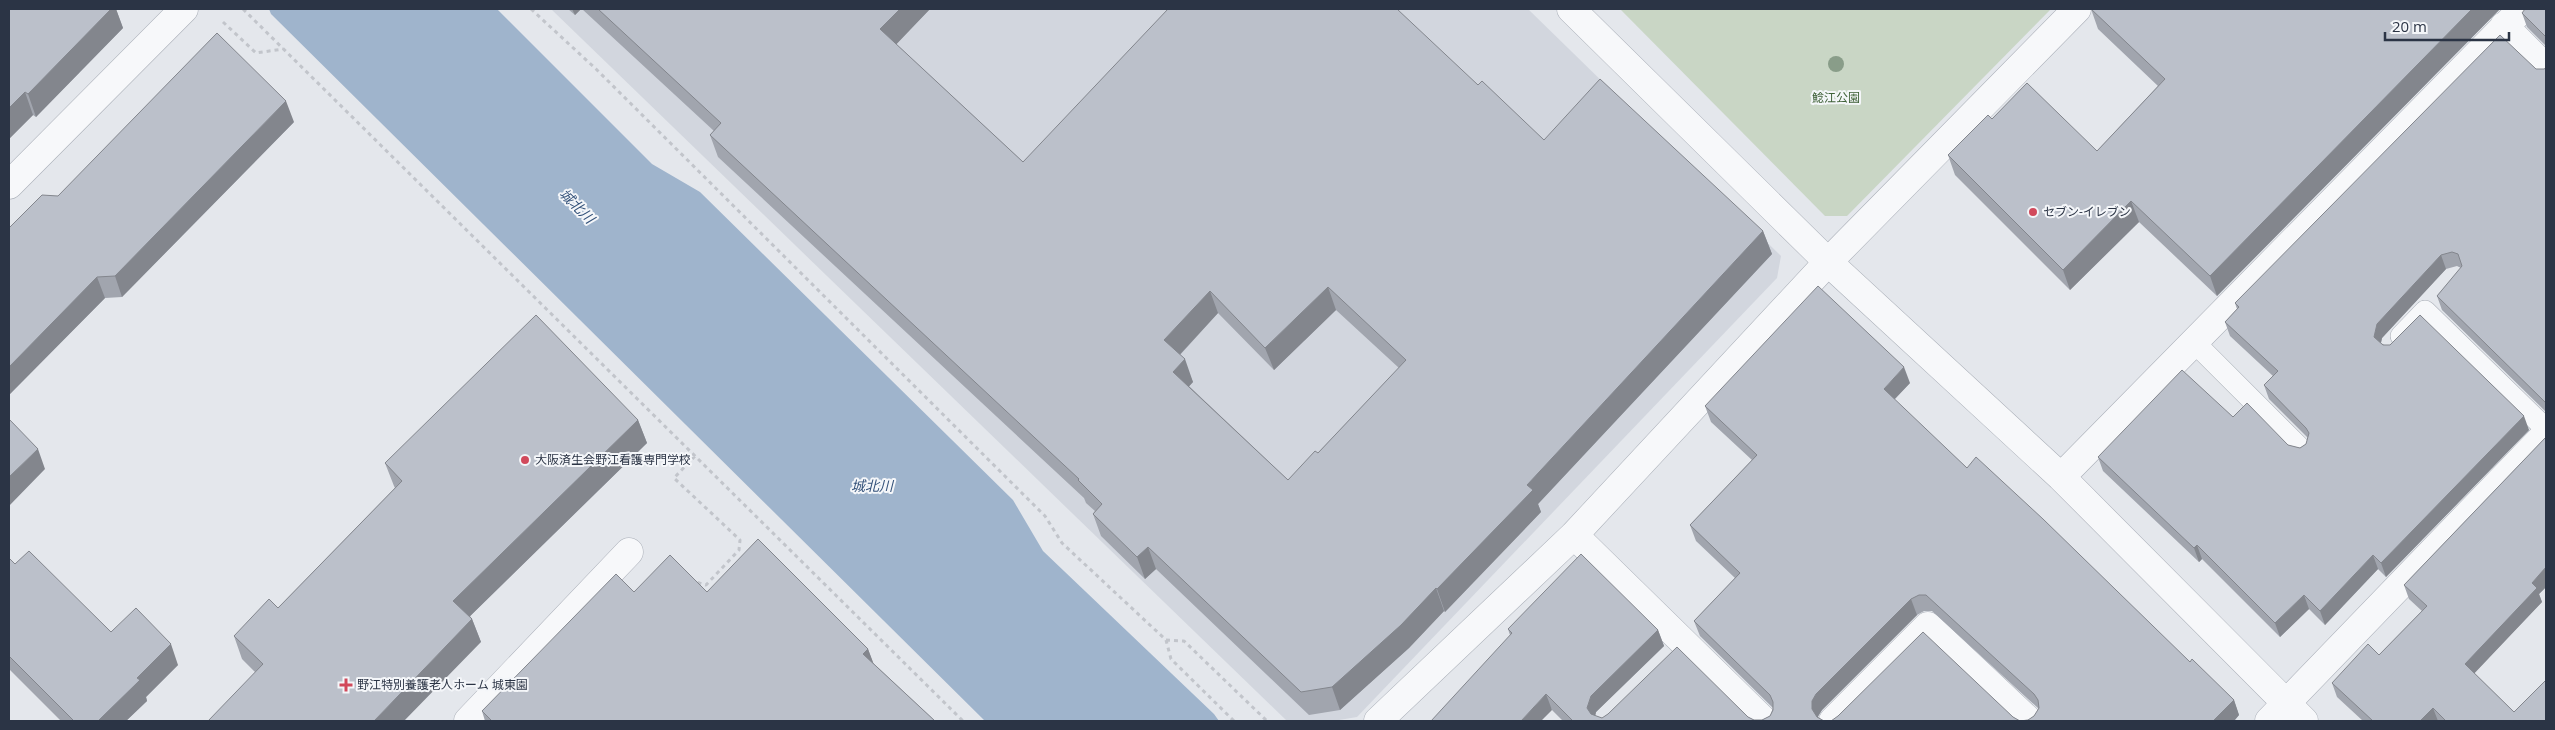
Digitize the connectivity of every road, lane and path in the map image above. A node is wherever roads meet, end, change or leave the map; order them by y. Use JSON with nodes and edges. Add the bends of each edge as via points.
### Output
{"nodes":[{"id":1,"x":184,"y":9,"type":"edge"},
{"id":2,"x":243,"y":9,"type":"edge"},
{"id":3,"x":531,"y":9,"type":"edge"},
{"id":4,"x":1571,"y":9,"type":"edge"},
{"id":5,"x":2078,"y":9,"type":"edge"},
{"id":6,"x":2513,"y":18,"type":"edge"},
{"id":7,"x":223,"y":22,"type":"dead end"},
{"id":8,"x":283,"y":48,"type":"junction"},
{"id":9,"x":2546,"y":68,"type":"edge"},
{"id":10,"x":9,"y":185,"type":"edge"},
{"id":11,"x":1828,"y":262,"type":"junction"},
{"id":12,"x":2194,"y":342,"type":"junction"},
{"id":13,"x":2391,"y":347,"type":"edge"},
{"id":14,"x":2546,"y":429,"type":"edge"},
{"id":15,"x":2546,"y":434,"type":"edge"},
{"id":16,"x":2302,"y":450,"type":"edge"},
{"id":17,"x":695,"y":456,"type":"junction"},
{"id":18,"x":2061,"y":477,"type":"junction"},
{"id":19,"x":1574,"y":534,"type":"junction"},
{"id":20,"x":629,"y":552,"type":"dead end"},
{"id":21,"x":691,"y":578,"type":"edge"},
{"id":22,"x":1166,"y":640,"type":"junction"},
{"id":23,"x":2286,"y":715,"type":"edge"},
{"id":24,"x":468,"y":721,"type":"edge"},
{"id":25,"x":963,"y":721,"type":"edge"},
{"id":26,"x":1234,"y":721,"type":"edge"},
{"id":27,"x":1267,"y":721,"type":"edge"},
{"id":28,"x":1378,"y":721,"type":"edge"},
{"id":29,"x":1764,"y":721,"type":"edge"},
{"id":30,"x":1833,"y":721,"type":"edge"},
{"id":31,"x":2028,"y":721,"type":"edge"}],
"edges":[{"from":1,"to":10,"type":"street"},
{"from":2,"to":8,"type":"path"},
{"from":3,"to":22,"type":"path","via":[[596,69],[908,378],[1045,516],[1062,543]]},
{"from":4,"to":11,"type":"street"},
{"from":5,"to":11,"type":"street"},
{"from":6,"to":9,"type":"street"},
{"from":6,"to":12,"type":"street"},
{"from":7,"to":8,"type":"path","via":[[256,53]]},
{"from":8,"to":17,"type":"path"},
{"from":11,"to":18,"type":"street"},
{"from":11,"to":19,"type":"street"},
{"from":12,"to":16,"type":"lane"},
{"from":12,"to":18,"type":"street"},
{"from":13,"to":14,"type":"lane","via":[[2431,304]]},
{"from":15,"to":23,"type":"street"},
{"from":17,"to":21,"type":"path","via":[[674,478],[740,540],[739,550],[706,585]]},
{"from":17,"to":25,"type":"path"},
{"from":18,"to":23,"type":"street"},
{"from":19,"to":28,"type":"street"},
{"from":19,"to":29,"type":"street","via":[[1677,650]]},
{"from":20,"to":24,"type":"street"},
{"from":22,"to":26,"type":"path","via":[[1171,659]]},
{"from":22,"to":27,"type":"path","via":[[1184,641]]},
{"from":30,"to":31,"type":"street","via":[[1928,626]]}]}
